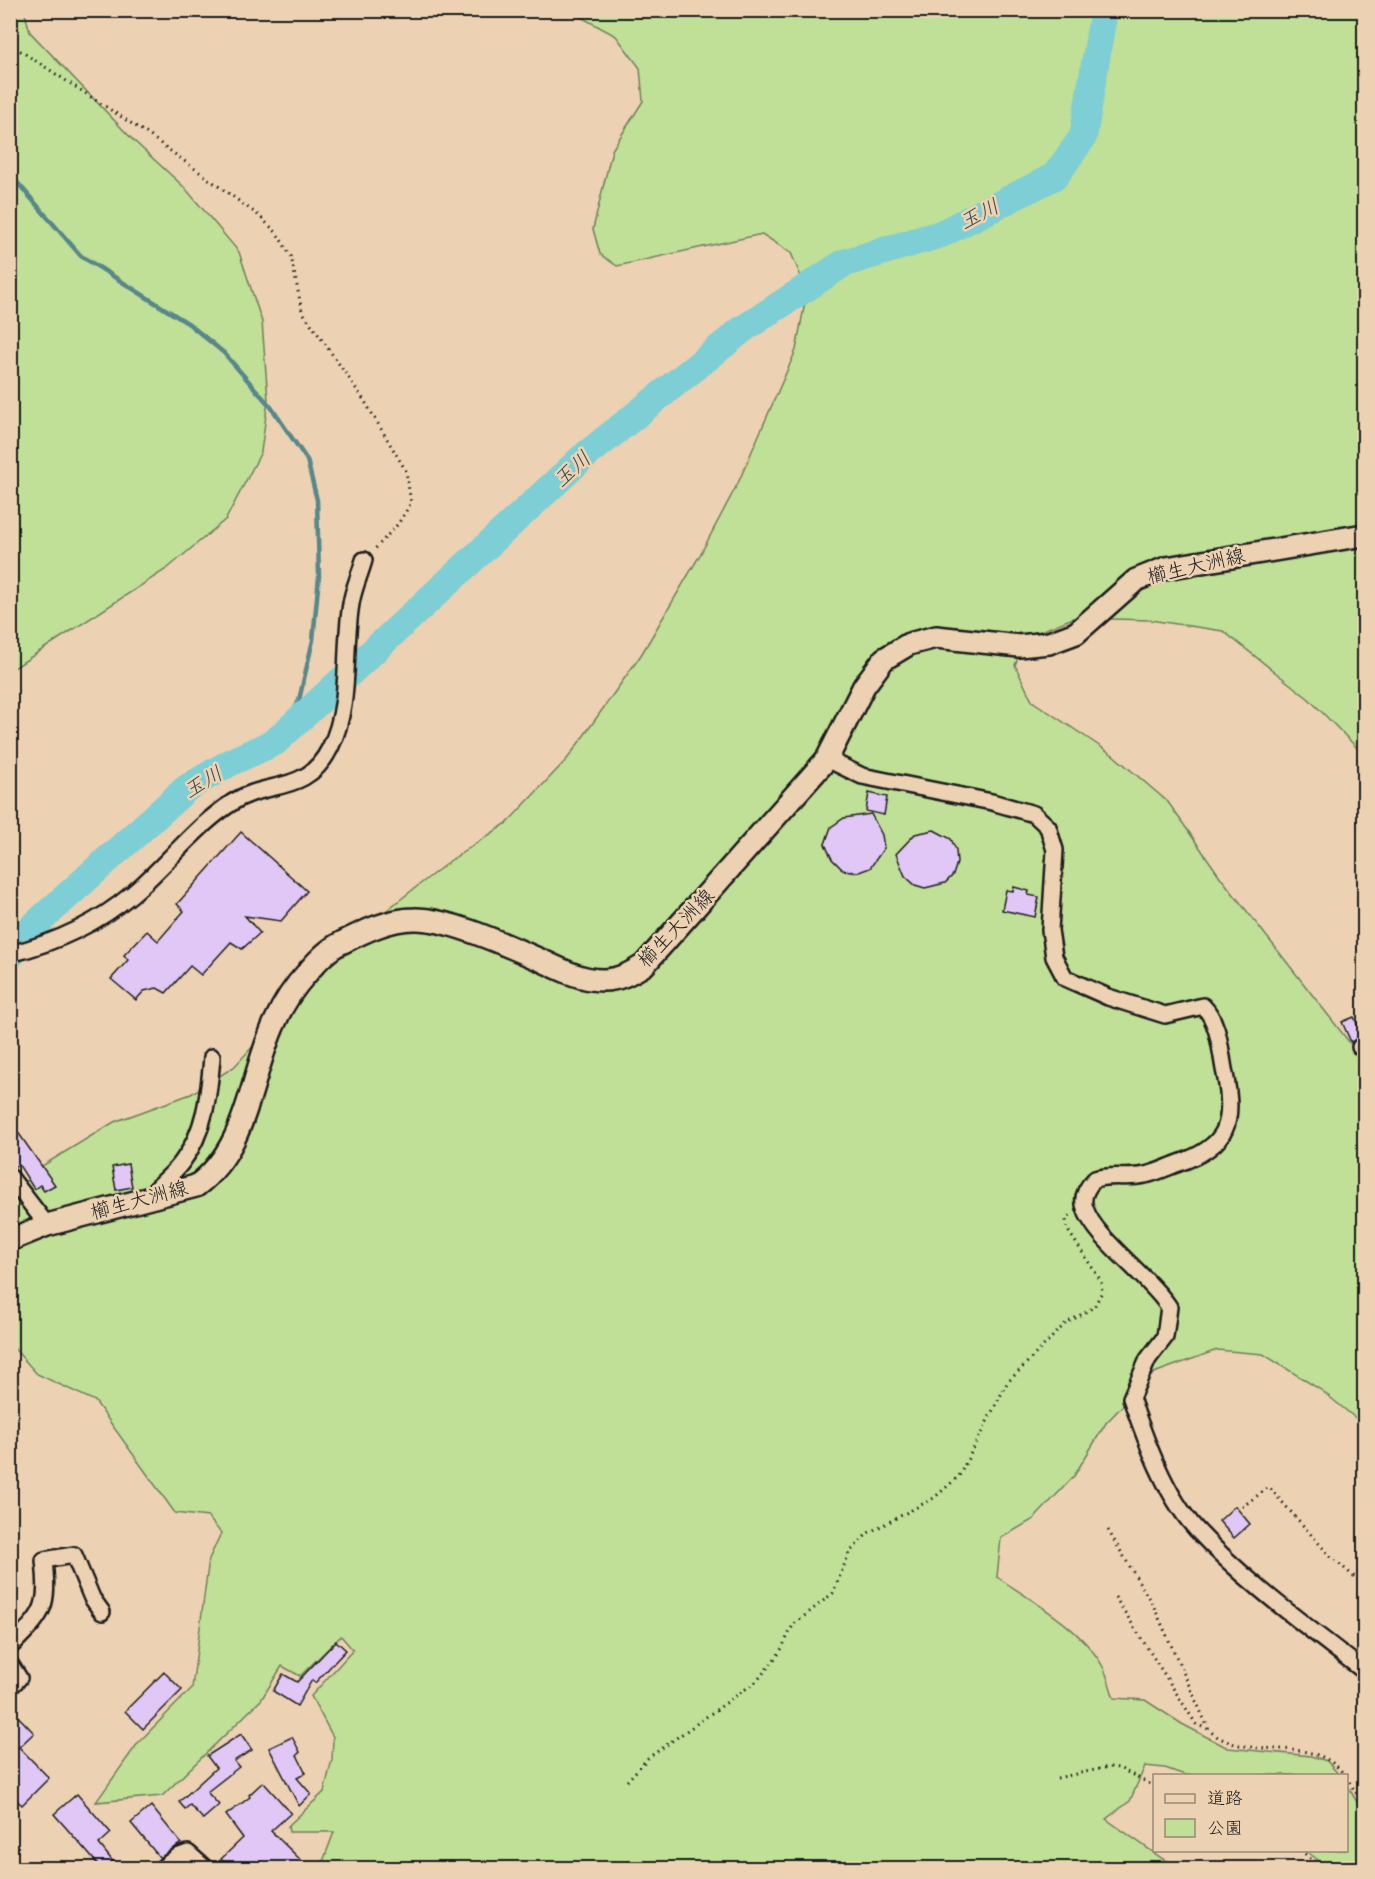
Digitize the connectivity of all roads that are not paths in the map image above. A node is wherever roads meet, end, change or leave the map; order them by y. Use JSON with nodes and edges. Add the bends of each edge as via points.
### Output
{"nodes":[{"id":1,"x":1365,"y":535,"type":"edge"},
{"id":2,"x":364,"y":560,"type":"road end"},
{"id":3,"x":827,"y":759,"type":"junction"},
{"id":4,"x":10,"y":954,"type":"edge"},
{"id":5,"x":212,"y":1057,"type":"dead end"},
{"id":6,"x":10,"y":1178,"type":"edge"},
{"id":7,"x":147,"y":1200,"type":"junction"},
{"id":8,"x":47,"y":1225,"type":"junction"},
{"id":9,"x":10,"y":1240,"type":"edge"},
{"id":10,"x":102,"y":1612,"type":"dead end"},
{"id":11,"x":10,"y":1647,"type":"edge"},
{"id":12,"x":10,"y":1664,"type":"edge"},
{"id":13,"x":1365,"y":1671,"type":"edge"},
{"id":14,"x":10,"y":1687,"type":"edge"},
{"id":15,"x":162,"y":1869,"type":"edge"},
{"id":16,"x":205,"y":1869,"type":"edge"}],
"edges":[{"from":1,"to":3,"type":"main road","name":"櫛生大洲線","via":[[1166,568],[1136,580],[1076,633],[1049,643],[1019,646],[936,637],[909,644],[884,659],[864,686]]},
{"from":2,"to":4,"type":"street","via":[[351,603],[345,687],[338,720],[330,748],[318,766],[301,779],[235,801],[131,895],[79,930]]},
{"from":3,"to":7,"type":"main road","name":"櫛生大洲線","via":[[688,918],[644,965],[628,976],[603,980],[580,977],[440,922],[415,919],[392,921],[339,944],[296,986],[275,1023],[228,1153],[212,1175],[196,1186]]},
{"from":3,"to":13,"type":"street","via":[[862,776],[1034,814],[1048,827],[1055,850],[1050,930],[1054,957],[1065,978],[1165,1015],[1203,1006],[1213,1017],[1226,1080],[1229,1119],[1218,1143],[1206,1153],[1144,1176],[1095,1179],[1084,1198],[1085,1210],[1102,1233],[1158,1288],[1169,1307],[1165,1337],[1148,1359],[1131,1398],[1160,1474],[1195,1528],[1278,1604]]},
{"from":5,"to":7,"type":"street","via":[[208,1102],[201,1127],[182,1162]]},
{"from":6,"to":8,"type":"street"},
{"from":7,"to":8,"type":"main road","name":"櫛生大洲線"},
{"from":8,"to":9,"type":"main road","name":"櫛生大洲線"},
{"from":10,"to":11,"type":"street","via":[[74,1555],[44,1560],[45,1605],[36,1621]]},
{"from":12,"to":14,"type":"street","via":[[19,1678]]},
{"from":15,"to":16,"type":"street","via":[[188,1853]]}]}
